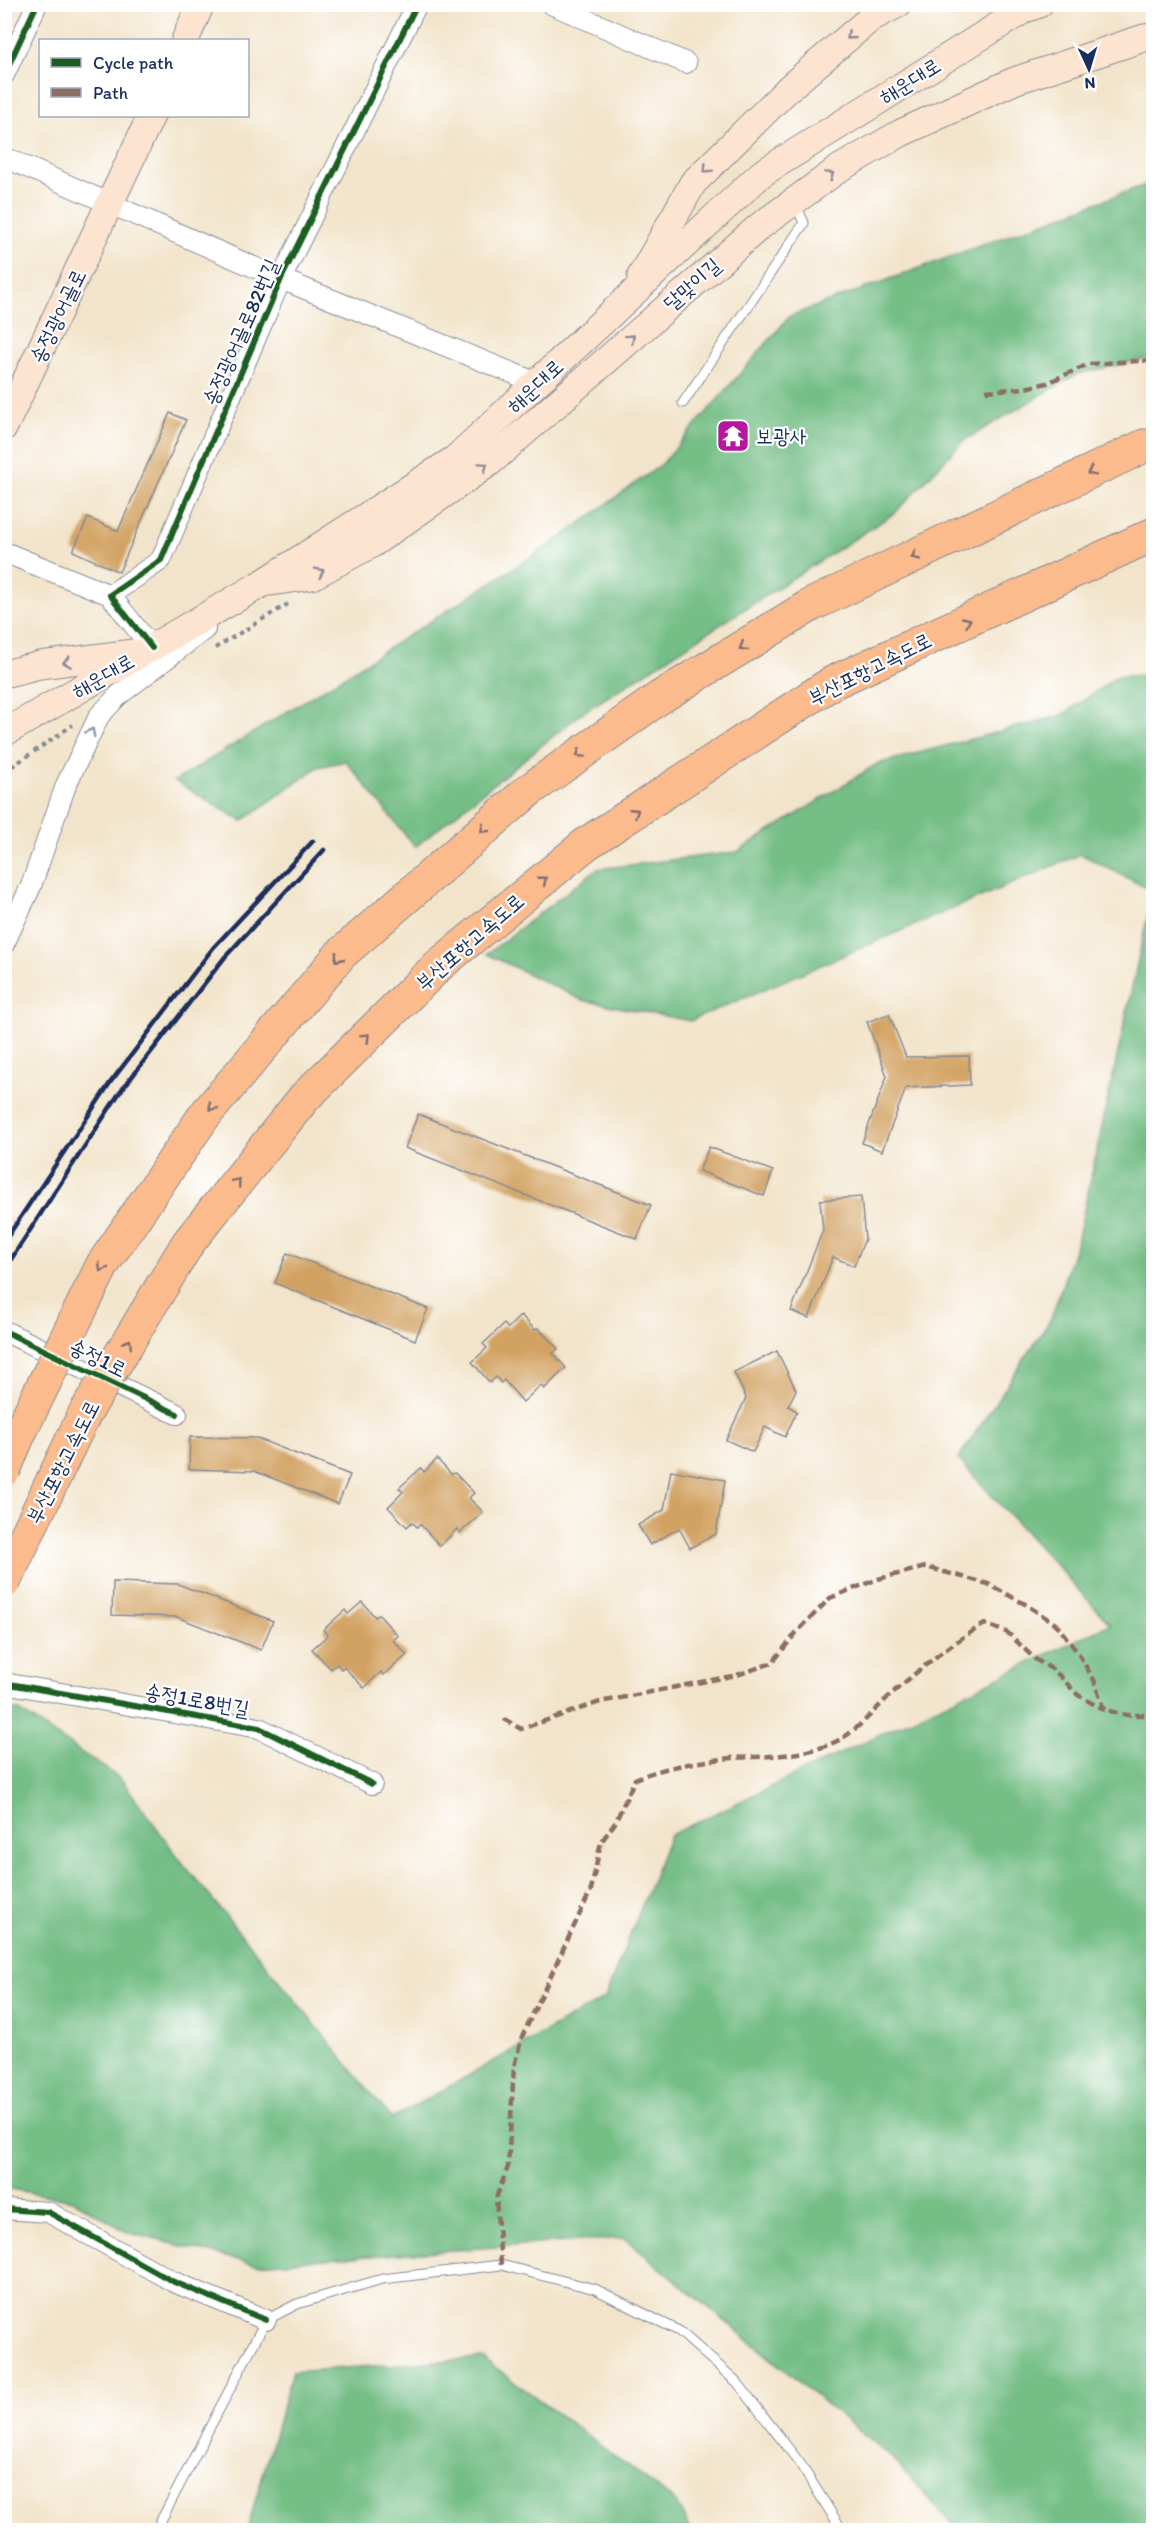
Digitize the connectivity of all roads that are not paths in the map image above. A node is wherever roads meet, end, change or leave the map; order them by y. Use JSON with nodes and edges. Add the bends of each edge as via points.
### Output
{"nodes":[{"id":1,"x":37,"y":4,"type":"edge"},
{"id":2,"x":201,"y":4,"type":"edge"},
{"id":3,"x":417,"y":4,"type":"edge"},
{"id":4,"x":550,"y":4,"type":"edge"},
{"id":5,"x":898,"y":4,"type":"edge"},
{"id":6,"x":1039,"y":4,"type":"edge"},
{"id":7,"x":1154,"y":37,"type":"edge"},
{"id":8,"x":184,"y":39,"type":"edge"},
{"id":9,"x":686,"y":63,"type":"dead end"},
{"id":10,"x":4,"y":75,"type":"edge"},
{"id":11,"x":151,"y":117,"type":"edge"},
{"id":12,"x":4,"y":157,"type":"edge"},
{"id":13,"x":791,"y":202,"type":"junction"},
{"id":14,"x":111,"y":205,"type":"junction"},
{"id":15,"x":281,"y":279,"type":"junction"},
{"id":16,"x":629,"y":298,"type":"junction"},
{"id":17,"x":537,"y":383,"type":"junction"},
{"id":18,"x":683,"y":403,"type":"dead end"},
{"id":19,"x":4,"y":427,"type":"edge"},
{"id":20,"x":1144,"y":447,"type":"dead end"},
{"id":21,"x":1154,"y":534,"type":"edge"},
{"id":22,"x":4,"y":552,"type":"edge"},
{"id":23,"x":263,"y":583,"type":"junction"},
{"id":24,"x":110,"y":595,"type":"junction"},
{"id":25,"x":149,"y":650,"type":"junction"},
{"id":26,"x":4,"y":674,"type":"edge"},
{"id":27,"x":4,"y":733,"type":"edge"},
{"id":28,"x":4,"y":944,"type":"edge"},
{"id":29,"x":4,"y":1331,"type":"edge"},
{"id":30,"x":177,"y":1414,"type":"dead end"},
{"id":31,"x":4,"y":1470,"type":"edge"},
{"id":32,"x":4,"y":1582,"type":"edge"},
{"id":33,"x":4,"y":1683,"type":"edge"},
{"id":34,"x":372,"y":1784,"type":"dead end"},
{"id":35,"x":4,"y":2209,"type":"edge"},
{"id":36,"x":266,"y":2320,"type":"junction"},
{"id":37,"x":156,"y":2530,"type":"edge"},
{"id":38,"x":842,"y":2530,"type":"edge"}],
"edges":[{"from":1,"to":10,"type":"street"},
{"from":2,"to":8,"type":"main road"},
{"from":3,"to":15,"type":"street","name":"송정광어골로82번길"},
{"from":4,"to":9,"type":"street"},
{"from":5,"to":16,"type":"main road","name":"달맞이길","one_way":true,"via":[[871,18],[790,87],[693,183]]},
{"from":6,"to":16,"type":"main road","name":"해운대로","via":[[1025,9],[761,174]]},
{"from":13,"to":7,"type":"main road","name":"달맞이길","one_way":true,"via":[[850,162],[944,112],[1014,81]]},
{"from":11,"to":14,"type":"main road","name":"송정광어골로"},
{"from":12,"to":14,"type":"street"},
{"from":13,"to":18,"type":"lane","via":[[804,223]]},
{"from":23,"to":13,"type":"main road","name":"달맞이길","one_way":true,"via":[[312,576],[372,544],[489,463],[690,285]]},
{"from":14,"to":15,"type":"street"},
{"from":14,"to":19,"type":"main road","name":"송정광어골로"},
{"from":15,"to":17,"type":"street","name":"송정광어골로82번길"},
{"from":15,"to":24,"type":"street","name":"송정광어골로82번길","via":[[161,560]]},
{"from":16,"to":17,"type":"main road","name":"해운대로"},
{"from":17,"to":23,"type":"main road","name":"해운대로","via":[[455,459]]},
{"from":20,"to":31,"type":"highway","one_way":true,"bridge":true,"via":[[811,605],[659,698],[528,791],[341,954],[204,1116],[104,1264]]},
{"from":32,"to":21,"type":"highway","name":"부산포항고속도로","one_way":true,"bridge":true,"via":[[84,1415],[188,1243],[304,1098],[438,966],[586,844],[832,683]]},
{"from":22,"to":24,"type":"street"},
{"from":23,"to":25,"type":"main road","name":"해운대로"},
{"from":28,"to":23,"type":"street","one_way":true,"via":[[31,886],[66,785],[99,716],[119,695]]},
{"from":24,"to":25,"type":"street"},
{"from":25,"to":26,"type":"main road","one_way":true,"via":[[40,665]]},
{"from":25,"to":27,"type":"main road","name":"해운대로"},
{"from":29,"to":30,"type":"street","name":"송정1로"},
{"from":33,"to":34,"type":"street","name":"송정1로8번길","via":[[259,1728]]},
{"from":35,"to":36,"type":"street","via":[[48,2212],[174,2282]]},
{"from":36,"to":37,"type":"lane"},
{"from":36,"to":38,"type":"lane","via":[[297,2304],[382,2279],[501,2265],[594,2289],[679,2331],[737,2382],[799,2462]]}]}
